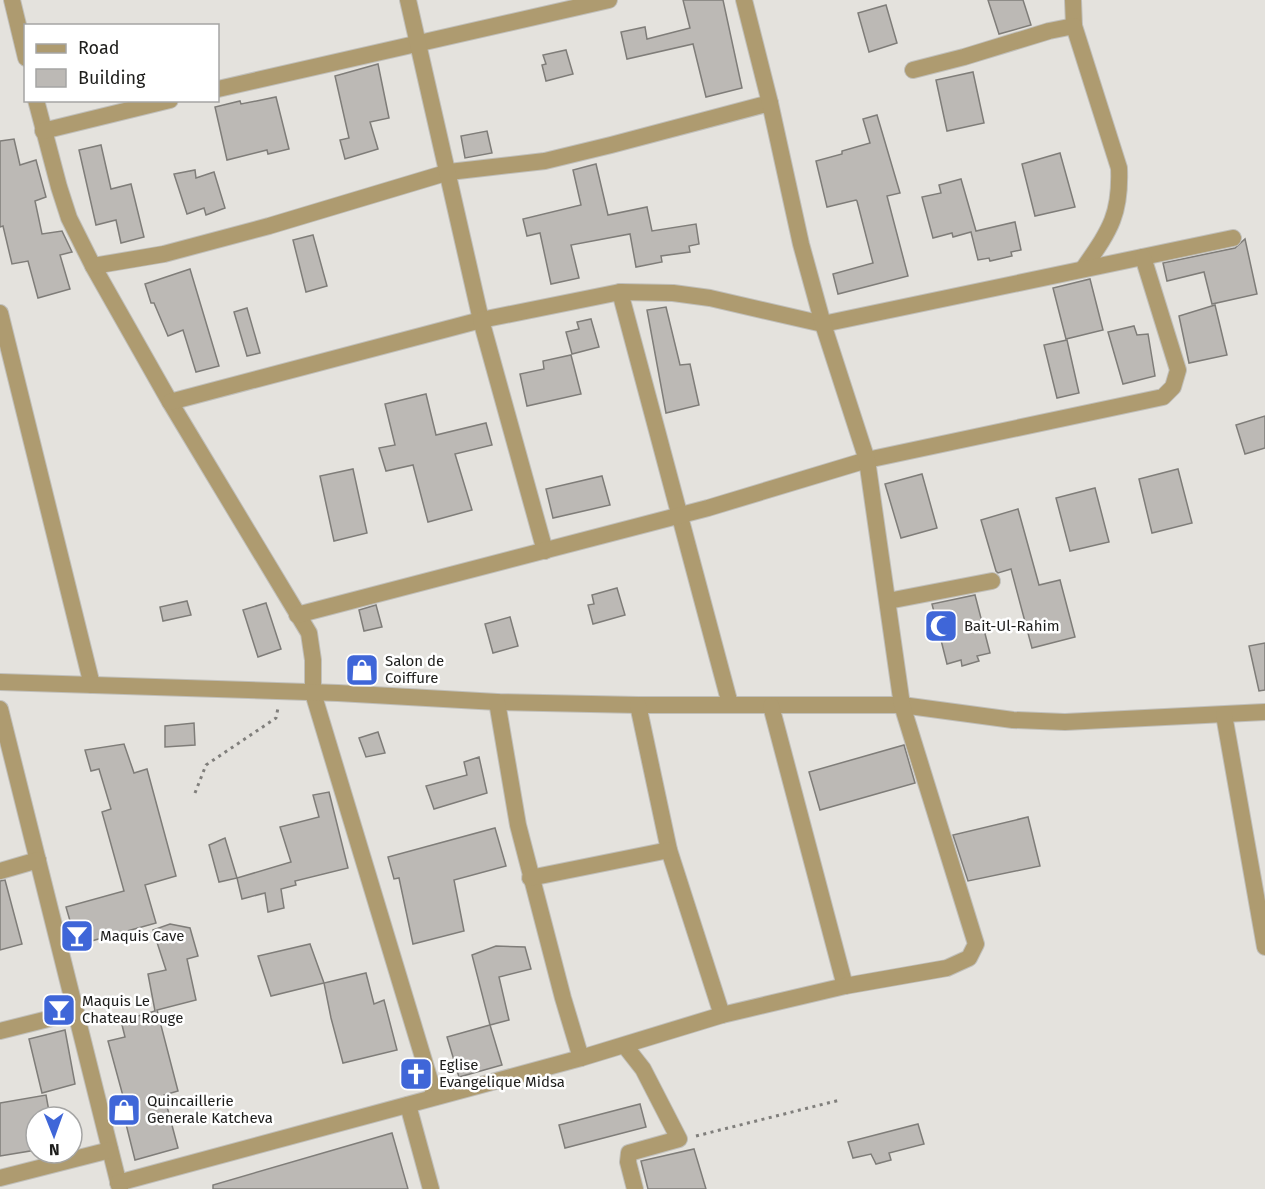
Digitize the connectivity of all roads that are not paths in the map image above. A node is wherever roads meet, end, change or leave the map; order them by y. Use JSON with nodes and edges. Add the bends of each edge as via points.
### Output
{"nodes":[{"id":1,"x":12,"y":0,"type":"edge"},
{"id":2,"x":408,"y":0,"type":"edge"},
{"id":3,"x":609,"y":0,"type":"edge"},
{"id":4,"x":744,"y":0,"type":"edge"},
{"id":5,"x":1073,"y":0,"type":"edge"},
{"id":6,"x":1074,"y":26,"type":"junction"},
{"id":7,"x":419,"y":44,"type":"junction"},
{"id":8,"x":24,"y":50,"type":"edge"},
{"id":9,"x":913,"y":70,"type":"dead end"},
{"id":10,"x":219,"y":89,"type":"edge"},
{"id":11,"x":37,"y":102,"type":"edge"},
{"id":12,"x":163,"y":102,"type":"edge"},
{"id":13,"x":770,"y":102,"type":"junction"},
{"id":14,"x":44,"y":131,"type":"junction"},
{"id":15,"x":448,"y":172,"type":"junction"},
{"id":16,"x":1233,"y":238,"type":"dead end"},
{"id":17,"x":1143,"y":257,"type":"junction"},
{"id":18,"x":93,"y":266,"type":"junction"},
{"id":19,"x":1083,"y":269,"type":"junction"},
{"id":20,"x":620,"y":292,"type":"junction"},
{"id":21,"x":0,"y":313,"type":"edge"},
{"id":22,"x":481,"y":320,"type":"junction"},
{"id":23,"x":824,"y":324,"type":"junction"},
{"id":24,"x":170,"y":402,"type":"junction"},
{"id":25,"x":867,"y":460,"type":"junction"},
{"id":26,"x":680,"y":516,"type":"junction"},
{"id":27,"x":545,"y":551,"type":"junction"},
{"id":28,"x":992,"y":581,"type":"dead end"},
{"id":29,"x":888,"y":601,"type":"junction"},
{"id":30,"x":297,"y":615,"type":"junction"},
{"id":31,"x":0,"y":682,"type":"edge"},
{"id":32,"x":92,"y":685,"type":"junction"},
{"id":33,"x":313,"y":693,"type":"junction"},
{"id":34,"x":497,"y":702,"type":"junction"},
{"id":35,"x":730,"y":704,"type":"junction"},
{"id":36,"x":638,"y":705,"type":"junction"},
{"id":37,"x":902,"y":705,"type":"junction"},
{"id":38,"x":771,"y":706,"type":"junction"},
{"id":39,"x":0,"y":709,"type":"edge"},
{"id":40,"x":1265,"y":712,"type":"edge"},
{"id":41,"x":1224,"y":715,"type":"junction"},
{"id":42,"x":669,"y":850,"type":"junction"},
{"id":43,"x":38,"y":860,"type":"junction"},
{"id":44,"x":0,"y":871,"type":"edge"},
{"id":45,"x":530,"y":878,"type":"junction"},
{"id":46,"x":1265,"y":947,"type":"edge"},
{"id":47,"x":845,"y":986,"type":"junction"},
{"id":48,"x":76,"y":1012,"type":"junction"},
{"id":49,"x":722,"y":1015,"type":"junction"},
{"id":50,"x":0,"y":1031,"type":"edge"},
{"id":51,"x":625,"y":1046,"type":"junction"},
{"id":52,"x":581,"y":1058,"type":"junction"},
{"id":53,"x":435,"y":1097,"type":"junction"},
{"id":54,"x":408,"y":1105,"type":"junction"},
{"id":55,"x":110,"y":1150,"type":"junction"},
{"id":56,"x":0,"y":1178,"type":"edge"},
{"id":57,"x":119,"y":1186,"type":"edge"},
{"id":58,"x":431,"y":1189,"type":"edge"},
{"id":59,"x":635,"y":1189,"type":"edge"}],
"edges":[{"from":1,"to":8,"type":"street"},
{"from":2,"to":7,"type":"street"},
{"from":3,"to":7,"type":"street"},
{"from":4,"to":13,"type":"street"},
{"from":5,"to":6,"type":"street"},
{"from":6,"to":9,"type":"street"},
{"from":6,"to":19,"type":"street","via":[[1119,168],[1120,192],[1114,218]]},
{"from":7,"to":10,"type":"street"},
{"from":7,"to":15,"type":"street"},
{"from":11,"to":14,"type":"street"},
{"from":12,"to":14,"type":"street"},
{"from":13,"to":15,"type":"street","via":[[545,161]]},
{"from":13,"to":23,"type":"street","via":[[801,244]]},
{"from":14,"to":18,"type":"street","via":[[69,218]]},
{"from":15,"to":18,"type":"street","via":[[164,254]]},
{"from":15,"to":22,"type":"street"},
{"from":16,"to":17,"type":"street"},
{"from":17,"to":19,"type":"street"},
{"from":17,"to":25,"type":"street","via":[[1178,370],[1173,387],[1163,397]]},
{"from":18,"to":24,"type":"street"},
{"from":19,"to":23,"type":"street"},
{"from":20,"to":22,"type":"street"},
{"from":20,"to":23,"type":"street","via":[[710,298]]},
{"from":20,"to":26,"type":"street"},
{"from":21,"to":32,"type":"street"},
{"from":22,"to":24,"type":"street"},
{"from":22,"to":27,"type":"street"},
{"from":23,"to":25,"type":"street"},
{"from":24,"to":30,"type":"street"},
{"from":25,"to":26,"type":"street"},
{"from":25,"to":29,"type":"street"},
{"from":26,"to":27,"type":"street"},
{"from":26,"to":35,"type":"street"},
{"from":27,"to":30,"type":"street"},
{"from":28,"to":29,"type":"street"},
{"from":29,"to":37,"type":"street"},
{"from":30,"to":33,"type":"street","via":[[309,633]]},
{"from":31,"to":32,"type":"street"},
{"from":32,"to":33,"type":"street"},
{"from":33,"to":34,"type":"street"},
{"from":33,"to":53,"type":"street"},
{"from":34,"to":36,"type":"street"},
{"from":34,"to":45,"type":"street"},
{"from":35,"to":36,"type":"street"},
{"from":35,"to":38,"type":"street"},
{"from":36,"to":42,"type":"street"},
{"from":37,"to":38,"type":"street"},
{"from":37,"to":41,"type":"street","via":[[1012,720],[1065,722]]},
{"from":37,"to":47,"type":"street","via":[[976,944],[969,958],[947,968]]},
{"from":38,"to":47,"type":"street"},
{"from":39,"to":43,"type":"street"},
{"from":40,"to":41,"type":"street"},
{"from":41,"to":46,"type":"street"},
{"from":42,"to":45,"type":"street"},
{"from":42,"to":49,"type":"street"},
{"from":43,"to":44,"type":"street"},
{"from":43,"to":48,"type":"street"},
{"from":45,"to":52,"type":"street"},
{"from":47,"to":49,"type":"street"},
{"from":48,"to":50,"type":"street"},
{"from":48,"to":55,"type":"street"},
{"from":49,"to":51,"type":"street"},
{"from":51,"to":52,"type":"street"},
{"from":51,"to":59,"type":"street","via":[[643,1069],[679,1139],[629,1154]]},
{"from":52,"to":53,"type":"street"},
{"from":53,"to":54,"type":"street"},
{"from":54,"to":57,"type":"street"},
{"from":54,"to":58,"type":"street"},
{"from":55,"to":56,"type":"street"},
{"from":55,"to":57,"type":"street"}]}
